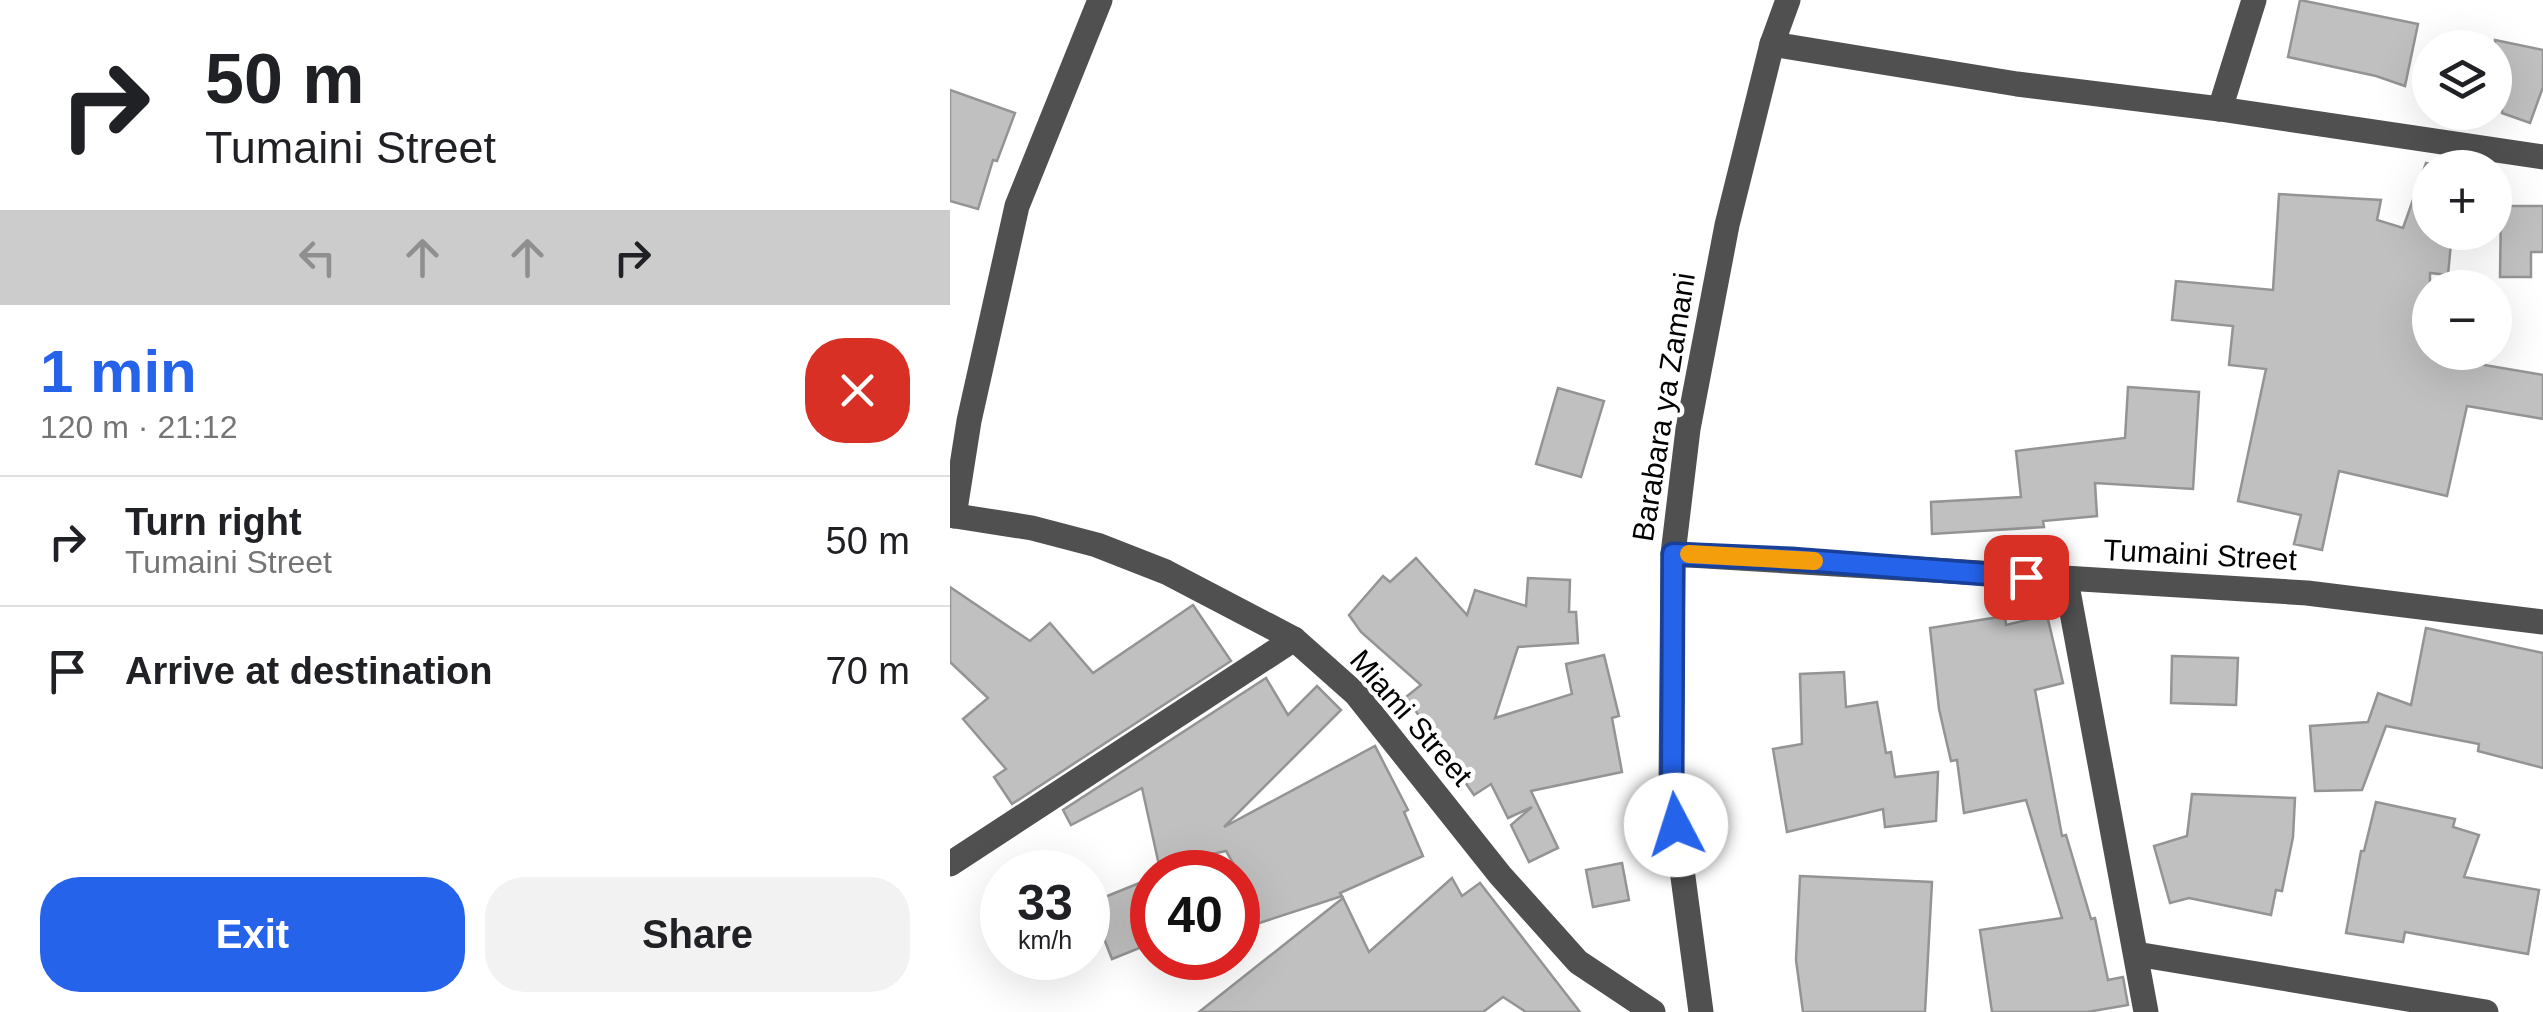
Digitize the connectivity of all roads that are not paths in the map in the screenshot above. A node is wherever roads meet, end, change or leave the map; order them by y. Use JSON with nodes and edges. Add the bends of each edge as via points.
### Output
{"nodes":[{"id":1,"x":1100,"y":0,"type":"edge"},
{"id":2,"x":1788,"y":0,"type":"edge"},
{"id":3,"x":2254,"y":0,"type":"edge"},
{"id":4,"x":1772,"y":44,"type":"junction"},
{"id":5,"x":2220,"y":109,"type":"junction"},
{"id":6,"x":2543,"y":157,"type":"edge"},
{"id":7,"x":952,"y":515,"type":"edge"},
{"id":8,"x":1673,"y":554,"type":"junction"},
{"id":9,"x":2066,"y":580,"type":"junction"},
{"id":10,"x":2543,"y":622,"type":"edge"},
{"id":11,"x":1294,"y":639,"type":"junction"},
{"id":12,"x":950,"y":864,"type":"edge"},
{"id":13,"x":2136,"y":954,"type":"junction"},
{"id":14,"x":1653,"y":1012,"type":"edge"},
{"id":15,"x":1701,"y":1012,"type":"edge"},
{"id":16,"x":2146,"y":1012,"type":"edge"},
{"id":17,"x":2486,"y":1012,"type":"edge"}],
"edges":[{"from":1,"to":7,"type":"street","via":[[1018,206]]},
{"from":2,"to":4,"type":"street","name":"Barabara ya Zamani"},
{"from":3,"to":5,"type":"street"},
{"from":4,"to":5,"type":"street"},
{"from":4,"to":8,"type":"street","name":"Barabara ya Zamani","via":[[1716,281]]},
{"from":5,"to":6,"type":"street"},
{"from":7,"to":11,"type":"street","name":"Miami Street","via":[[1097,544]]},
{"from":8,"to":9,"type":"street","name":"Tumaini Street"},
{"from":8,"to":15,"type":"street","name":"Barabara ya Zamani","via":[[1672,787]]},
{"from":9,"to":10,"type":"street","name":"Tumaini Street","via":[[2307,593]]},
{"from":9,"to":13,"type":"street"},
{"from":11,"to":12,"type":"street"},
{"from":11,"to":14,"type":"street","name":"Miami Street","via":[[1356,694],[1578,962]]},
{"from":13,"to":16,"type":"street"},
{"from":13,"to":17,"type":"street"}]}
